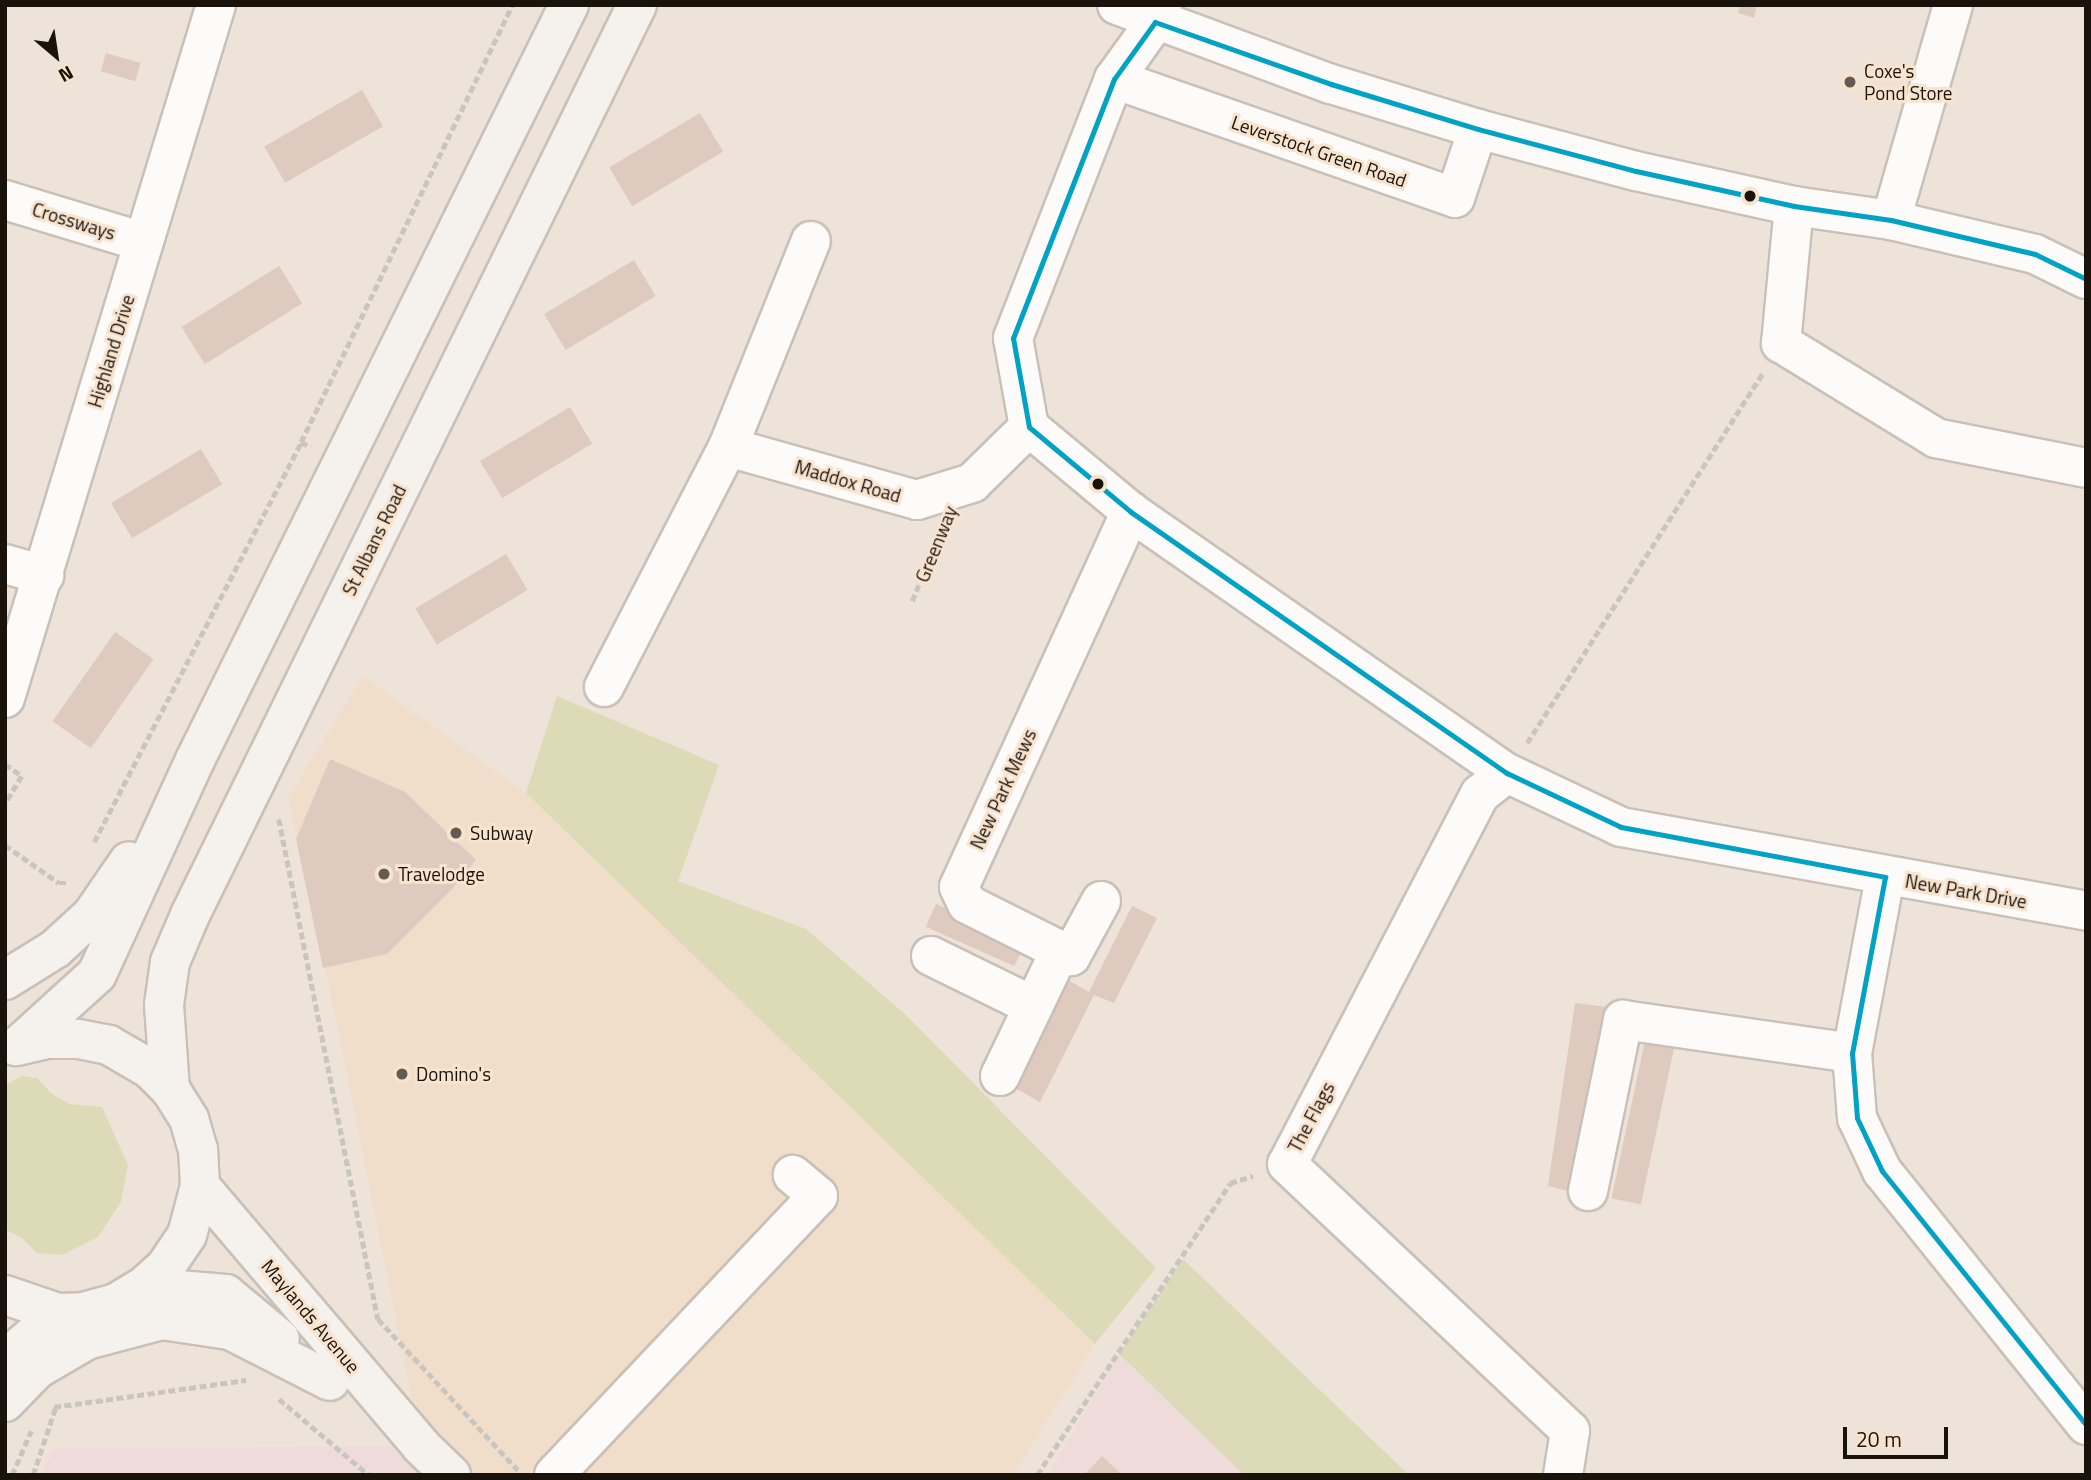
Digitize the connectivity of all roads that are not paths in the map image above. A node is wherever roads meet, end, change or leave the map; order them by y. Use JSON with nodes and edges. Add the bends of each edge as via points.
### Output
{"nodes":[{"id":1,"x":216,"y":5,"type":"edge"},
{"id":2,"x":1117,"y":5,"type":"edge"},
{"id":3,"x":1953,"y":5,"type":"edge"},
{"id":4,"x":570,"y":7,"type":"edge"},
{"id":5,"x":636,"y":9,"type":"edge"},
{"id":6,"x":1158,"y":13,"type":"edge"},
{"id":7,"x":1114,"y":79,"type":"junction"},
{"id":8,"x":1478,"y":129,"type":"junction"},
{"id":9,"x":5,"y":200,"type":"edge"},
{"id":10,"x":1794,"y":206,"type":"junction"},
{"id":11,"x":1891,"y":220,"type":"junction"},
{"id":12,"x":811,"y":241,"type":"dead end"},
{"id":13,"x":143,"y":242,"type":"junction"},
{"id":14,"x":2086,"y":279,"type":"edge"},
{"id":15,"x":1029,"y":428,"type":"junction"},
{"id":16,"x":728,"y":446,"type":"junction"},
{"id":17,"x":2086,"y":468,"type":"edge"},
{"id":18,"x":1130,"y":512,"type":"junction"},
{"id":19,"x":5,"y":564,"type":"edge"},
{"id":20,"x":44,"y":575,"type":"junction"},
{"id":21,"x":604,"y":687,"type":"dead end"},
{"id":22,"x":5,"y":698,"type":"edge"},
{"id":23,"x":195,"y":760,"type":"junction"},
{"id":24,"x":1507,"y":773,"type":"junction"},
{"id":25,"x":1885,"y":877,"type":"junction"},
{"id":26,"x":1101,"y":901,"type":"dead end"},
{"id":27,"x":2086,"y":911,"type":"edge"},
{"id":28,"x":1060,"y":951,"type":"junction"},
{"id":29,"x":931,"y":956,"type":"dead end"},
{"id":30,"x":5,"y":980,"type":"edge"},
{"id":31,"x":1033,"y":1006,"type":"junction"},
{"id":32,"x":12,"y":1048,"type":"edge"},
{"id":33,"x":1852,"y":1053,"type":"junction"},
{"id":34,"x":1000,"y":1076,"type":"dead end"},
{"id":35,"x":170,"y":1089,"type":"junction"},
{"id":36,"x":793,"y":1175,"type":"dead end"},
{"id":37,"x":200,"y":1186,"type":"junction"},
{"id":38,"x":1588,"y":1191,"type":"dead end"},
{"id":39,"x":143,"y":1287,"type":"junction"},
{"id":40,"x":5,"y":1295,"type":"edge"},
{"id":41,"x":58,"y":1313,"type":"junction"},
{"id":42,"x":5,"y":1364,"type":"edge"},
{"id":43,"x":330,"y":1381,"type":"junction"},
{"id":44,"x":5,"y":1402,"type":"edge"},
{"id":45,"x":2086,"y":1425,"type":"edge"},
{"id":46,"x":421,"y":1446,"type":"junction"},
{"id":47,"x":451,"y":1475,"type":"edge"},
{"id":48,"x":554,"y":1475,"type":"edge"},
{"id":49,"x":1563,"y":1475,"type":"edge"}],
"edges":[{"from":1,"to":13,"type":"street","name":"Highland Drive"},
{"from":2,"to":6,"type":"street"},
{"from":3,"to":11,"type":"street"},
{"from":4,"to":23,"type":"main road"},
{"from":5,"to":35,"type":"main road","name":"St Albans Road","via":[[190,915],[170,962],[164,1005]]},
{"from":6,"to":7,"type":"street"},
{"from":6,"to":8,"type":"street","via":[[1331,84]]},
{"from":7,"to":8,"type":"street","name":"Leverstock Green Road","via":[[1455,198]]},
{"from":7,"to":15,"type":"street","via":[[1013,338]]},
{"from":8,"to":10,"type":"street"},
{"from":9,"to":13,"type":"street","name":"Crossways"},
{"from":10,"to":11,"type":"street"},
{"from":10,"to":17,"type":"street","via":[[1781,343],[1936,438]]},
{"from":11,"to":14,"type":"street","via":[[2035,254]]},
{"from":12,"to":16,"type":"street"},
{"from":13,"to":20,"type":"street","name":"Highland Drive"},
{"from":15,"to":16,"type":"street","name":"Maddox Road","via":[[972,483],[917,500]]},
{"from":15,"to":18,"type":"street","name":"New Park Drive"},
{"from":16,"to":21,"type":"street"},
{"from":18,"to":24,"type":"street","name":"New Park Drive"},
{"from":18,"to":28,"type":"street","name":"New Park Mews","via":[[958,887],[967,904]]},
{"from":19,"to":20,"type":"street"},
{"from":20,"to":22,"type":"street","name":"Highland Drive"},
{"from":23,"to":30,"type":"main road","via":[[92,915],[55,949]]},
{"from":23,"to":32,"type":"main road","via":[[97,974]]},
{"from":24,"to":25,"type":"street","name":"New Park Drive","via":[[1621,827]]},
{"from":24,"to":49,"type":"street","name":"The Flags","via":[[1480,794],[1287,1164],[1570,1431]]},
{"from":25,"to":27,"type":"street","name":"New Park Drive"},
{"from":25,"to":33,"type":"street"},
{"from":26,"to":28,"type":"street","via":[[1071,956]]},
{"from":28,"to":31,"type":"street"},
{"from":29,"to":31,"type":"street"},
{"from":31,"to":34,"type":"street"},
{"from":32,"to":35,"type":"main road","via":[[47,1039],[108,1045],[150,1069]]},
{"from":33,"to":38,"type":"street","via":[[1623,1020]]},
{"from":33,"to":45,"type":"street","via":[[1857,1118],[1882,1171]]},
{"from":35,"to":37,"type":"main road","via":[[189,1119],[198,1150]]},
{"from":36,"to":48,"type":"street","via":[[818,1196]]},
{"from":37,"to":39,"type":"main road","via":[[187,1235],[166,1266]]},
{"from":37,"to":46,"type":"main road","name":"Maylands Avenue"},
{"from":39,"to":41,"type":"main road","via":[[116,1303]]},
{"from":39,"to":43,"type":"main road","name":"Maylands Avenue","via":[[226,1294]]},
{"from":40,"to":41,"type":"main road"},
{"from":41,"to":42,"type":"main road"},
{"from":43,"to":44,"type":"main road","via":[[230,1330],[162,1320],[87,1340],[37,1369]]},
{"from":43,"to":46,"type":"main road","name":"Maylands Avenue"},
{"from":46,"to":47,"type":"main road","name":"Maylands Avenue"}]}
